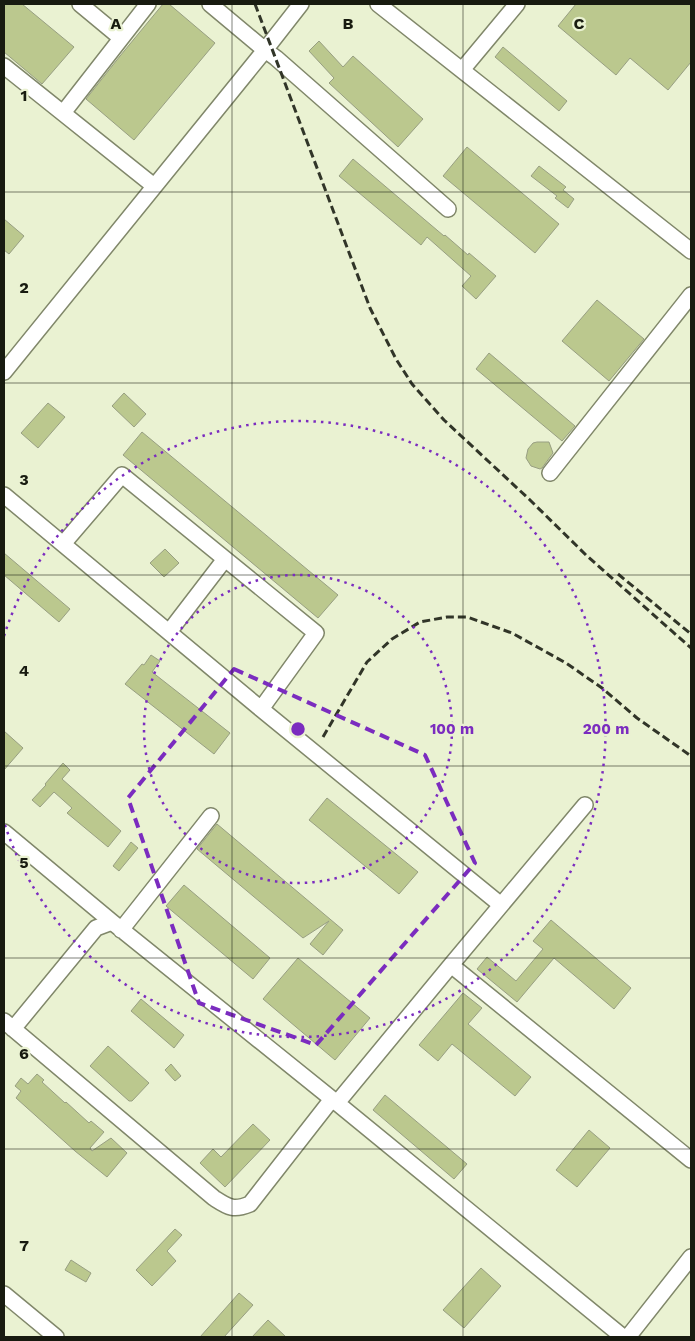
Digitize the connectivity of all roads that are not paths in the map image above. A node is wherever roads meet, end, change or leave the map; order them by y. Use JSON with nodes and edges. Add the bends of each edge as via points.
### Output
{"nodes":[{"id":1,"x":80,"y":4,"type":"edge"},
{"id":2,"x":148,"y":4,"type":"edge"},
{"id":3,"x":210,"y":4,"type":"edge"},
{"id":4,"x":301,"y":4,"type":"edge"},
{"id":5,"x":378,"y":4,"type":"edge"},
{"id":6,"x":518,"y":4,"type":"edge"},
{"id":7,"x":121,"y":38,"type":"junction"},
{"id":8,"x":265,"y":50,"type":"junction"},
{"id":9,"x":4,"y":66,"type":"edge"},
{"id":10,"x":462,"y":70,"type":"junction"},
{"id":11,"x":63,"y":113,"type":"junction"},
{"id":12,"x":154,"y":186,"type":"junction"},
{"id":13,"x":448,"y":209,"type":"dead end"},
{"id":14,"x":691,"y":251,"type":"edge"},
{"id":15,"x":691,"y":295,"type":"edge"},
{"id":16,"x":4,"y":372,"type":"edge"},
{"id":17,"x":550,"y":473,"type":"dead end"},
{"id":18,"x":4,"y":495,"type":"edge"},
{"id":19,"x":63,"y":544,"type":"junction"},
{"id":20,"x":225,"y":559,"type":"junction"},
{"id":21,"x":169,"y":632,"type":"junction"},
{"id":22,"x":261,"y":709,"type":"junction"},
{"id":23,"x":585,"y":805,"type":"dead end"},
{"id":24,"x":211,"y":816,"type":"dead end"},
{"id":25,"x":4,"y":832,"type":"edge"},
{"id":26,"x":501,"y":905,"type":"junction"},
{"id":27,"x":117,"y":926,"type":"junction"},
{"id":28,"x":451,"y":965,"type":"junction"},
{"id":29,"x":8,"y":1025,"type":"edge"},
{"id":30,"x":334,"y":1101,"type":"junction"},
{"id":31,"x":691,"y":1160,"type":"edge"},
{"id":32,"x":691,"y":1257,"type":"edge"},
{"id":33,"x":4,"y":1294,"type":"edge"},
{"id":34,"x":56,"y":1337,"type":"edge"},
{"id":35,"x":623,"y":1337,"type":"edge"},
{"id":36,"x":628,"y":1337,"type":"edge"}],
"edges":[{"from":1,"to":7,"type":"lane"},
{"from":2,"to":7,"type":"lane"},
{"from":3,"to":8,"type":"lane"},
{"from":4,"to":8,"type":"lane"},
{"from":5,"to":10,"type":"lane"},
{"from":6,"to":10,"type":"lane"},
{"from":7,"to":11,"type":"lane"},
{"from":8,"to":12,"type":"lane"},
{"from":8,"to":13,"type":"lane"},
{"from":9,"to":11,"type":"lane"},
{"from":10,"to":14,"type":"lane"},
{"from":11,"to":12,"type":"lane"},
{"from":12,"to":16,"type":"lane"},
{"from":15,"to":17,"type":"lane"},
{"from":18,"to":19,"type":"lane"},
{"from":19,"to":20,"type":"lane","via":[[122,475]]},
{"from":19,"to":21,"type":"lane"},
{"from":20,"to":21,"type":"lane"},
{"from":20,"to":22,"type":"lane","via":[[316,633]]},
{"from":21,"to":22,"type":"lane"},
{"from":22,"to":26,"type":"lane"},
{"from":23,"to":26,"type":"lane"},
{"from":24,"to":27,"type":"lane"},
{"from":25,"to":27,"type":"lane"},
{"from":26,"to":28,"type":"lane"},
{"from":27,"to":29,"type":"lane","via":[[96,928]]},
{"from":27,"to":30,"type":"lane"},
{"from":28,"to":30,"type":"lane"},
{"from":28,"to":31,"type":"lane"},
{"from":29,"to":30,"type":"lane","via":[[229,1208],[250,1204]]},
{"from":30,"to":35,"type":"lane"},
{"from":32,"to":36,"type":"lane"},
{"from":33,"to":34,"type":"lane"}]}
